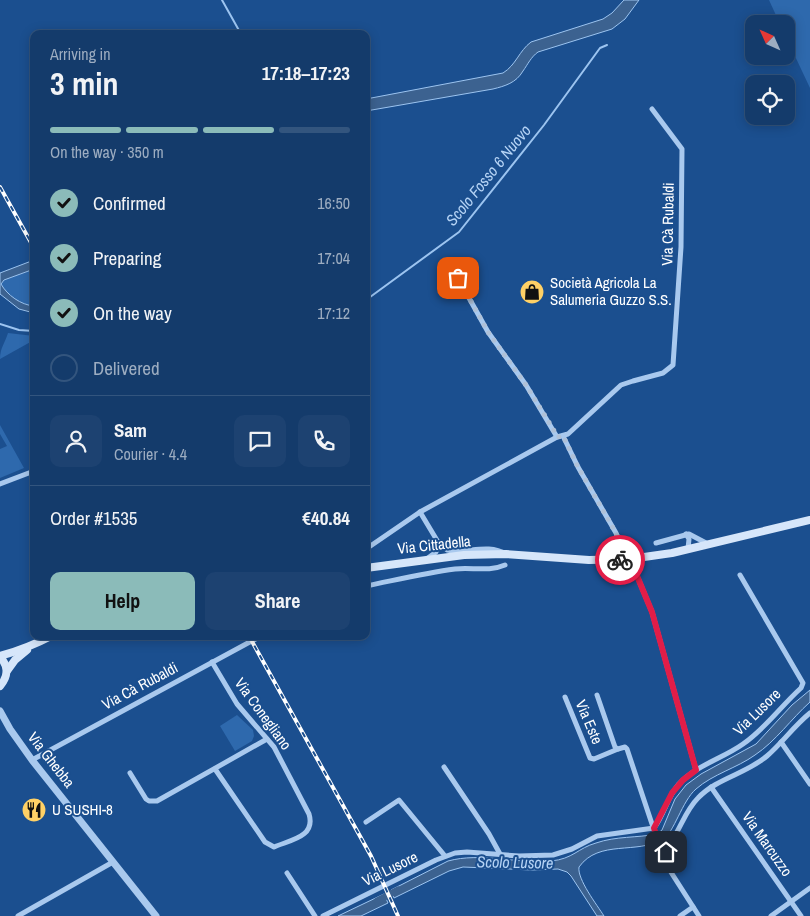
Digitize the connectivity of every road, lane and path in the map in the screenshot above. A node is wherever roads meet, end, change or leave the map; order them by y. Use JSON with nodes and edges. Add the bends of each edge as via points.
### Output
{"nodes":[{"id":1,"x":652,"y":110,"type":"dead end"},
{"id":2,"x":450,"y":264,"type":"dead end"},
{"id":3,"x":560,"y":436,"type":"junction"},
{"id":4,"x":30,"y":473,"type":"edge"},
{"id":5,"x":0,"y":484,"type":"edge"},
{"id":6,"x":420,"y":512,"type":"junction"},
{"id":7,"x":810,"y":520,"type":"edge"},
{"id":8,"x":686,"y":534,"type":"junction"},
{"id":9,"x":438,"y":542,"type":"junction"},
{"id":10,"x":656,"y":543,"type":"dead end"},
{"id":11,"x":709,"y":544,"type":"junction"},
{"id":12,"x":370,"y":546,"type":"edge"},
{"id":13,"x":688,"y":549,"type":"junction"},
{"id":14,"x":506,"y":554,"type":"junction"},
{"id":15,"x":426,"y":559,"type":"junction"},
{"id":16,"x":630,"y":559,"type":"junction"},
{"id":17,"x":616,"y":560,"type":"junction"},
{"id":18,"x":505,"y":566,"type":"dead end"},
{"id":19,"x":370,"y":567,"type":"edge"},
{"id":20,"x":740,"y":575,"type":"dead end"},
{"id":21,"x":370,"y":585,"type":"edge"},
{"id":22,"x":43,"y":640,"type":"edge"},
{"id":23,"x":253,"y":640,"type":"edge"},
{"id":24,"x":35,"y":644,"type":"junction"},
{"id":25,"x":0,"y":656,"type":"edge"},
{"id":26,"x":212,"y":662,"type":"junction"},
{"id":27,"x":7,"y":671,"type":"junction"},
{"id":28,"x":1,"y":687,"type":"edge"},
{"id":29,"x":597,"y":695,"type":"dead end"},
{"id":30,"x":564,"y":697,"type":"dead end"},
{"id":31,"x":0,"y":704,"type":"edge"},
{"id":32,"x":0,"y":711,"type":"edge"},
{"id":33,"x":810,"y":713,"type":"edge"},
{"id":34,"x":5,"y":720,"type":"junction"},
{"id":35,"x":267,"y":739,"type":"junction"},
{"id":36,"x":782,"y":742,"type":"junction"},
{"id":37,"x":618,"y":750,"type":"junction"},
{"id":38,"x":32,"y":760,"type":"junction"},
{"id":39,"x":444,"y":767,"type":"dead end"},
{"id":40,"x":215,"y":769,"type":"junction"},
{"id":41,"x":696,"y":770,"type":"junction"},
{"id":42,"x":130,"y":773,"type":"dead end"},
{"id":43,"x":810,"y":784,"type":"edge"},
{"id":44,"x":712,"y":787,"type":"junction"},
{"id":45,"x":366,"y":822,"type":"dead end"},
{"id":46,"x":655,"y":830,"type":"junction"},
{"id":47,"x":666,"y":852,"type":"junction"},
{"id":48,"x":500,"y":854,"type":"junction"},
{"id":49,"x":445,"y":856,"type":"junction"},
{"id":50,"x":113,"y":862,"type":"junction"},
{"id":51,"x":286,"y":874,"type":"dead end"},
{"id":52,"x":810,"y":888,"type":"edge"},
{"id":53,"x":791,"y":901,"type":"junction"},
{"id":54,"x":693,"y":907,"type":"junction"},
{"id":55,"x":18,"y":916,"type":"edge"},
{"id":56,"x":156,"y":916,"type":"edge"},
{"id":57,"x":315,"y":916,"type":"edge"},
{"id":58,"x":324,"y":916,"type":"edge"},
{"id":59,"x":680,"y":916,"type":"edge"},
{"id":60,"x":699,"y":916,"type":"edge"},
{"id":61,"x":771,"y":916,"type":"edge"},
{"id":62,"x":801,"y":916,"type":"edge"}],
"edges":[{"from":1,"to":3,"type":"street","name":"Via Cà Rubaldi","via":[[682,149],[681,247],[673,365],[667,371],[621,385],[580,424]]},
{"from":2,"to":3,"type":"street","via":[[488,332]]},
{"from":3,"to":6,"type":"street","name":"Via Cà Rubaldi"},
{"from":3,"to":17,"type":"street","via":[[621,543],[622,552]]},
{"from":4,"to":5,"type":"street"},
{"from":6,"to":9,"type":"street"},
{"from":6,"to":12,"type":"street","name":"Via Cà Rubaldi"},
{"from":7,"to":11,"type":"main road","name":"Via Cittadella"},
{"from":8,"to":10,"type":"street"},
{"from":8,"to":11,"type":"street"},
{"from":8,"to":13,"type":"street"},
{"from":9,"to":14,"type":"street","via":[[450,551],[496,549]]},
{"from":9,"to":15,"type":"street","via":[[436,552]]},
{"from":11,"to":13,"type":"main road","name":"Via Cittadella"},
{"from":13,"to":16,"type":"main road","name":"Via Cittadella"},
{"from":14,"to":15,"type":"main road","name":"Via Cittadella"},
{"from":14,"to":17,"type":"main road","name":"Via Cittadella"},
{"from":15,"to":19,"type":"main road","name":"Via Cittadella"},
{"from":16,"to":17,"type":"main road","name":"Via Cittadella"},
{"from":16,"to":41,"type":"street","via":[[652,612]]},
{"from":18,"to":21,"type":"street","via":[[436,572]]},
{"from":20,"to":41,"type":"street","name":"Via Lusore","via":[[802,683],[801,688],[743,744]]},
{"from":22,"to":24,"type":"main road"},
{"from":23,"to":26,"type":"street","name":"Via Cà Rubaldi"},
{"from":24,"to":25,"type":"main road"},
{"from":24,"to":27,"type":"main road"},
{"from":25,"to":27,"type":"main road"},
{"from":26,"to":35,"type":"street","name":"Via Conegliano","via":[[236,704]]},
{"from":26,"to":38,"type":"street","name":"Via Cà Rubaldi"},
{"from":27,"to":28,"type":"main road"},
{"from":29,"to":37,"type":"street","name":"Via Este"},
{"from":30,"to":37,"type":"street","name":"Via Este","via":[[590,758]]},
{"from":31,"to":34,"type":"street","name":"Via Ghebba"},
{"from":32,"to":34,"type":"street","name":"Via Ghebba"},
{"from":33,"to":36,"type":"street"},
{"from":34,"to":38,"type":"street","name":"Via Ghebba"},
{"from":35,"to":40,"type":"street"},
{"from":35,"to":40,"type":"street","name":"Via Conegliano","via":[[309,814],[311,825],[305,834],[274,847],[268,845]]},
{"from":36,"to":43,"type":"street"},
{"from":36,"to":44,"type":"street","via":[[759,762]]},
{"from":37,"to":46,"type":"street","name":"Via Este","via":[[627,749]]},
{"from":38,"to":50,"type":"street","name":"Via Ghebba"},
{"from":39,"to":48,"type":"street"},
{"from":40,"to":42,"type":"street","via":[[153,802],[146,799]]},
{"from":41,"to":46,"type":"street","name":"Via Lusore","via":[[672,793]]},
{"from":44,"to":47,"type":"street","via":[[690,808]]},
{"from":44,"to":53,"type":"street","name":"Via Marcuzzo"},
{"from":45,"to":49,"type":"street","via":[[400,800]]},
{"from":46,"to":47,"type":"street","name":"Via Este","via":[[660,848]]},
{"from":46,"to":48,"type":"street","name":"Via Lusore","via":[[597,836],[553,855]]},
{"from":47,"to":54,"type":"street","via":[[667,866]]},
{"from":48,"to":49,"type":"street","name":"Via Lusore","via":[[466,852]]},
{"from":49,"to":58,"type":"street","name":"Via Lusore"},
{"from":50,"to":55,"type":"street"},
{"from":50,"to":56,"type":"street","name":"Via Ghebba"},
{"from":51,"to":57,"type":"street"},
{"from":52,"to":53,"type":"street"},
{"from":53,"to":61,"type":"street"},
{"from":53,"to":62,"type":"street","name":"Via Marcuzzo"},
{"from":54,"to":59,"type":"street"},
{"from":54,"to":60,"type":"street"}]}
